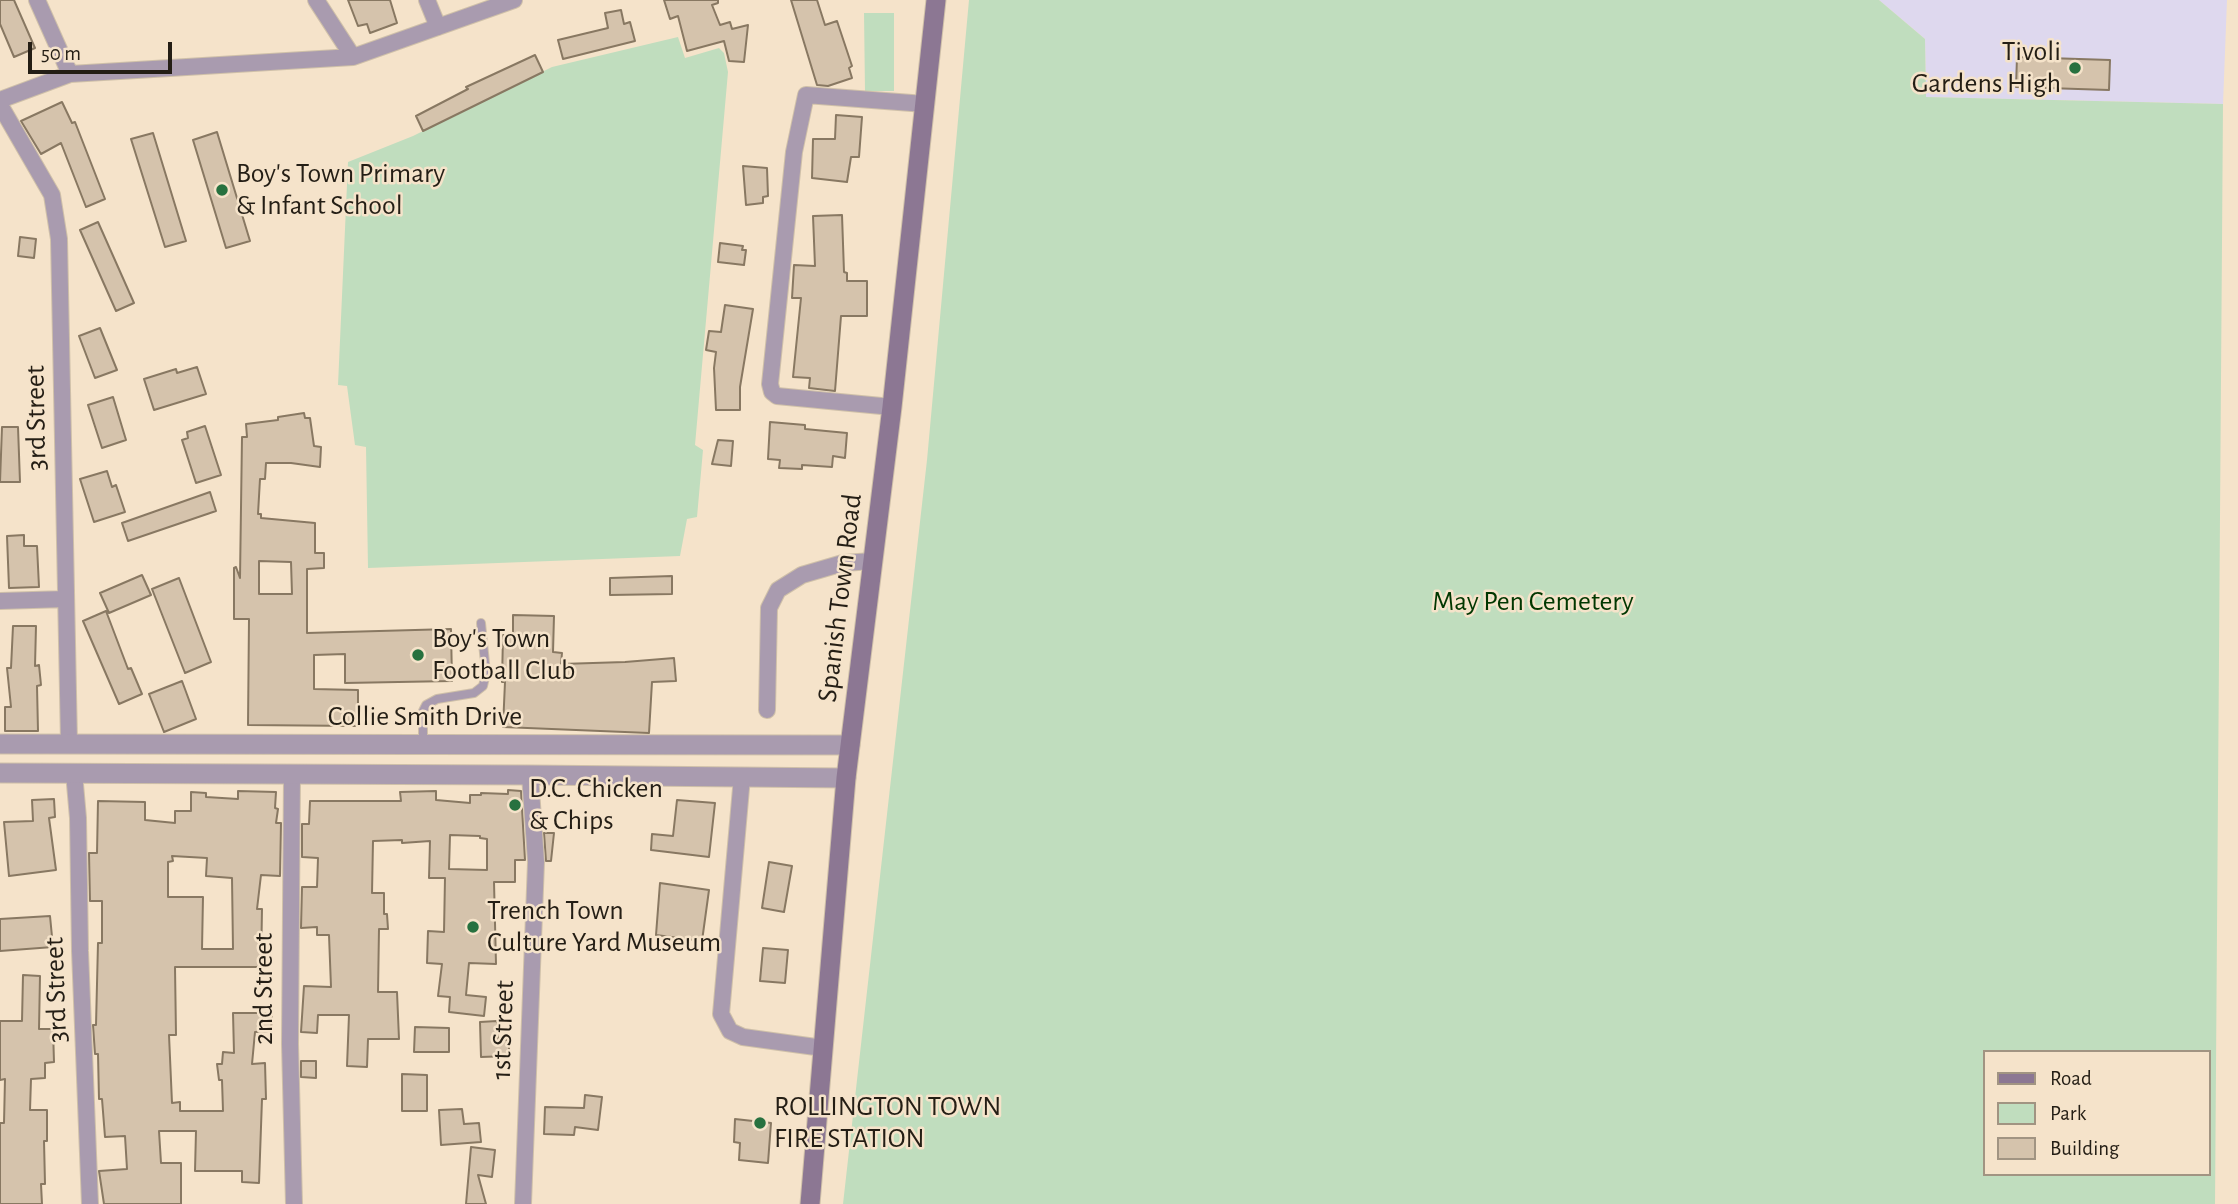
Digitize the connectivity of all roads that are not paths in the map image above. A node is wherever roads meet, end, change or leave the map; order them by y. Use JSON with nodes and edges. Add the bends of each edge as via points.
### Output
{"nodes":[{"id":1,"x":37,"y":0,"type":"edge"},
{"id":2,"x":316,"y":0,"type":"edge"},
{"id":3,"x":427,"y":0,"type":"edge"},
{"id":4,"x":514,"y":0,"type":"edge"},
{"id":5,"x":936,"y":0,"type":"edge"},
{"id":6,"x":438,"y":27,"type":"junction"},
{"id":7,"x":353,"y":57,"type":"junction"},
{"id":8,"x":70,"y":74,"type":"junction"},
{"id":9,"x":0,"y":100,"type":"edge"},
{"id":10,"x":925,"y":104,"type":"junction"},
{"id":11,"x":0,"y":105,"type":"edge"},
{"id":12,"x":892,"y":407,"type":"junction"},
{"id":13,"x":873,"y":561,"type":"junction"},
{"id":14,"x":66,"y":599,"type":"junction"},
{"id":15,"x":0,"y":601,"type":"edge"},
{"id":16,"x":481,"y":623,"type":"dead end"},
{"id":17,"x":767,"y":710,"type":"dead end"},
{"id":18,"x":69,"y":743,"type":"junction"},
{"id":19,"x":0,"y":744,"type":"edge"},
{"id":20,"x":423,"y":745,"type":"junction"},
{"id":21,"x":850,"y":745,"type":"junction"},
{"id":22,"x":0,"y":773,"type":"edge"},
{"id":23,"x":74,"y":774,"type":"junction"},
{"id":24,"x":292,"y":774,"type":"junction"},
{"id":25,"x":530,"y":775,"type":"junction"},
{"id":26,"x":742,"y":777,"type":"junction"},
{"id":27,"x":846,"y":778,"type":"junction"},
{"id":28,"x":823,"y":1048,"type":"junction"},
{"id":29,"x":90,"y":1204,"type":"edge"},
{"id":30,"x":294,"y":1204,"type":"edge"},
{"id":31,"x":523,"y":1204,"type":"edge"},
{"id":32,"x":810,"y":1204,"type":"edge"}],
"edges":[{"from":1,"to":8,"type":"street"},
{"from":2,"to":7,"type":"street"},
{"from":3,"to":6,"type":"street"},
{"from":4,"to":6,"type":"street"},
{"from":5,"to":10,"type":"main road","name":"Spanish Town Road"},
{"from":6,"to":7,"type":"street"},
{"from":7,"to":8,"type":"street"},
{"from":8,"to":9,"type":"street"},
{"from":10,"to":12,"type":"main road","name":"Spanish Town Road"},
{"from":10,"to":12,"type":"street","via":[[806,95],[794,152],[772,392]]},
{"from":11,"to":14,"type":"street","name":"3rd Street","via":[[52,195],[59,239]]},
{"from":12,"to":13,"type":"main road","name":"Spanish Town Road"},
{"from":13,"to":17,"type":"street","via":[[843,563],[802,575],[778,590],[769,608]]},
{"from":13,"to":21,"type":"main road","name":"Spanish Town Road"},
{"from":14,"to":15,"type":"street"},
{"from":14,"to":18,"type":"street","name":"3rd Street"},
{"from":16,"to":20,"type":"lane","via":[[483,686],[474,693],[426,705],[422,711]]},
{"from":18,"to":19,"type":"street","name":"Collie Smith Drive"},
{"from":18,"to":20,"type":"street","name":"Collie Smith Drive"},
{"from":20,"to":21,"type":"street","name":"Collie Smith Drive"},
{"from":21,"to":27,"type":"main road","name":"Spanish Town Road"},
{"from":22,"to":23,"type":"street","name":"Collie Smith Drive"},
{"from":23,"to":24,"type":"street","name":"Collie Smith Drive"},
{"from":23,"to":29,"type":"street","name":"3rd Street"},
{"from":24,"to":25,"type":"street","name":"Collie Smith Drive"},
{"from":24,"to":30,"type":"street","name":"2nd Street"},
{"from":25,"to":26,"type":"street","name":"Collie Smith Drive"},
{"from":25,"to":31,"type":"street","name":"1st Street","via":[[537,862]]},
{"from":26,"to":27,"type":"street","name":"Collie Smith Drive"},
{"from":26,"to":28,"type":"street","via":[[721,1014],[730,1031],[743,1037]]},
{"from":27,"to":28,"type":"main road","name":"Spanish Town Road"},
{"from":28,"to":32,"type":"main road","name":"Spanish Town Road"}]}
